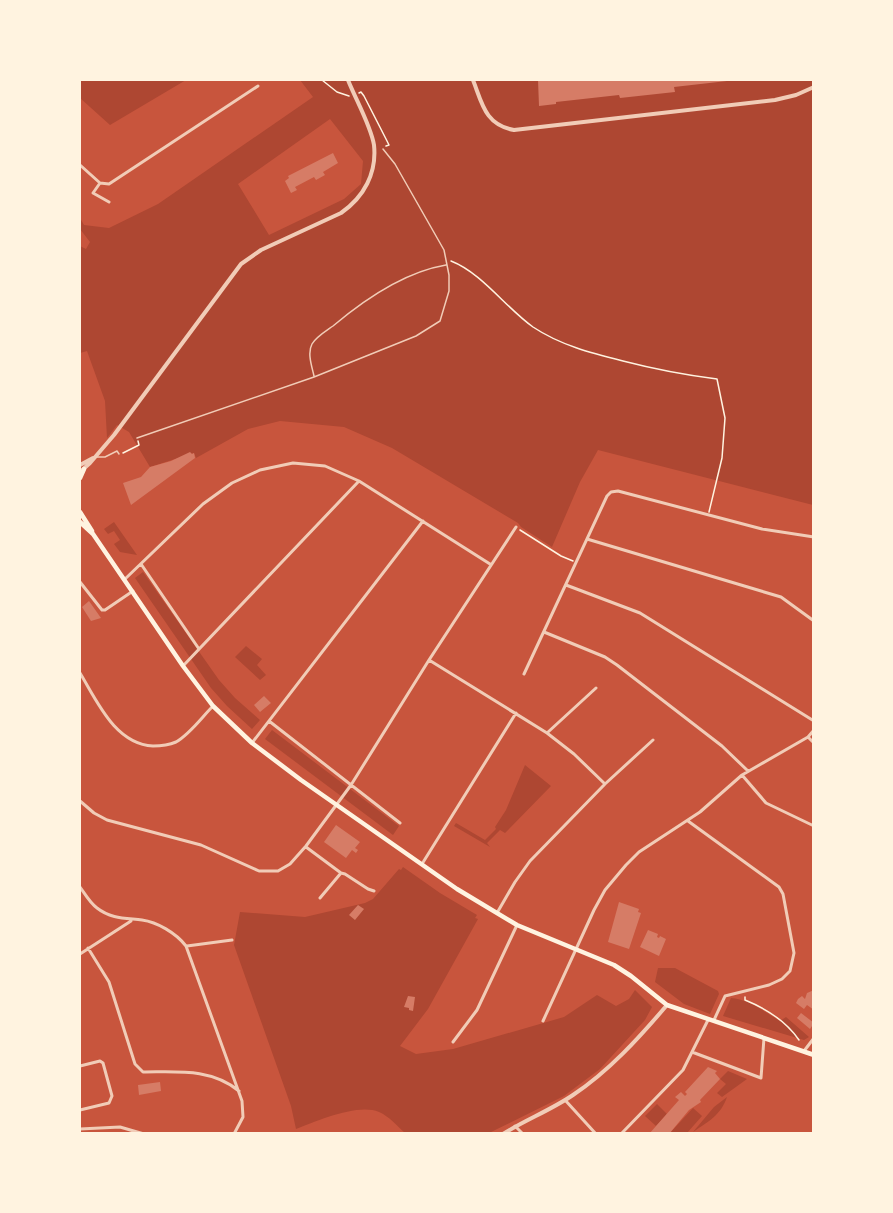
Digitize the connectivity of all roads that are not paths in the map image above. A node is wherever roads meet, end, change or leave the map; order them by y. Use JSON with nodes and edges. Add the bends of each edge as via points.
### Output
{"nodes":[{"id":1,"x":348,"y":80,"type":"edge"},
{"id":2,"x":473,"y":80,"type":"edge"},
{"id":3,"x":258,"y":86,"type":"dead end"},
{"id":4,"x":813,"y":87,"type":"edge"},
{"id":5,"x":383,"y":148,"type":"dead end"},
{"id":6,"x":80,"y":165,"type":"edge"},
{"id":7,"x":100,"y":183,"type":"junction"},
{"id":8,"x":109,"y":202,"type":"dead end"},
{"id":9,"x":447,"y":265,"type":"junction"},
{"id":10,"x":314,"y":376,"type":"junction"},
{"id":11,"x":137,"y":438,"type":"road end"},
{"id":12,"x":119,"y":454,"type":"road end"},
{"id":13,"x":94,"y":457,"type":"junction"},
{"id":14,"x":80,"y":465,"type":"edge"},
{"id":15,"x":82,"y":471,"type":"edge"},
{"id":16,"x":80,"y":478,"type":"edge"},
{"id":17,"x":359,"y":481,"type":"junction"},
{"id":18,"x":80,"y":512,"type":"edge"},
{"id":19,"x":423,"y":521,"type":"junction"},
{"id":20,"x":80,"y":522,"type":"edge"},
{"id":21,"x":516,"y":527,"type":"road end"},
{"id":22,"x":93,"y":534,"type":"junction"},
{"id":23,"x":813,"y":537,"type":"edge"},
{"id":24,"x":587,"y":539,"type":"junction"},
{"id":25,"x":141,"y":564,"type":"junction"},
{"id":26,"x":491,"y":564,"type":"junction"},
{"id":27,"x":125,"y":579,"type":"junction"},
{"id":28,"x":80,"y":582,"type":"edge"},
{"id":29,"x":566,"y":585,"type":"junction"},
{"id":30,"x":133,"y":591,"type":"junction"},
{"id":31,"x":813,"y":621,"type":"edge"},
{"id":32,"x":544,"y":632,"type":"junction"},
{"id":33,"x":200,"y":649,"type":"junction"},
{"id":34,"x":429,"y":660,"type":"junction"},
{"id":35,"x":183,"y":666,"type":"junction"},
{"id":36,"x":80,"y":673,"type":"edge"},
{"id":37,"x":524,"y":674,"type":"dead end"},
{"id":38,"x":596,"y":688,"type":"dead end"},
{"id":39,"x":213,"y":706,"type":"junction"},
{"id":40,"x":516,"y":713,"type":"junction"},
{"id":41,"x":269,"y":721,"type":"junction"},
{"id":42,"x":813,"y":721,"type":"edge"},
{"id":43,"x":813,"y":730,"type":"edge"},
{"id":44,"x":547,"y":733,"type":"junction"},
{"id":45,"x":808,"y":737,"type":"junction"},
{"id":46,"x":653,"y":740,"type":"dead end"},
{"id":47,"x":252,"y":743,"type":"junction"},
{"id":48,"x":813,"y":743,"type":"edge"},
{"id":49,"x":748,"y":771,"type":"junction"},
{"id":50,"x":742,"y":775,"type":"junction"},
{"id":51,"x":605,"y":784,"type":"junction"},
{"id":52,"x":351,"y":785,"type":"junction"},
{"id":53,"x":80,"y":801,"type":"edge"},
{"id":54,"x":337,"y":805,"type":"junction"},
{"id":55,"x":687,"y":821,"type":"junction"},
{"id":56,"x":400,"y":823,"type":"dead end"},
{"id":57,"x":813,"y":826,"type":"edge"},
{"id":58,"x":306,"y":846,"type":"junction"},
{"id":59,"x":422,"y":864,"type":"junction"},
{"id":60,"x":341,"y":873,"type":"junction"},
{"id":61,"x":80,"y":887,"type":"edge"},
{"id":62,"x":374,"y":891,"type":"dead end"},
{"id":63,"x":320,"y":898,"type":"dead end"},
{"id":64,"x":497,"y":913,"type":"junction"},
{"id":65,"x":115,"y":917,"type":"junction"},
{"id":66,"x":133,"y":920,"type":"junction"},
{"id":67,"x":517,"y":925,"type":"junction"},
{"id":68,"x":116,"y":929,"type":"junction"},
{"id":69,"x":232,"y":940,"type":"dead end"},
{"id":70,"x":186,"y":946,"type":"junction"},
{"id":71,"x":88,"y":948,"type":"junction"},
{"id":72,"x":576,"y":950,"type":"junction"},
{"id":73,"x":80,"y":954,"type":"edge"},
{"id":74,"x":667,"y":1005,"type":"junction"},
{"id":75,"x":708,"y":1020,"type":"junction"},
{"id":76,"x":543,"y":1021,"type":"dead end"},
{"id":77,"x":714,"y":1022,"type":"junction"},
{"id":78,"x":764,"y":1036,"type":"junction"},
{"id":79,"x":813,"y":1038,"type":"edge"},
{"id":80,"x":453,"y":1042,"type":"dead end"},
{"id":81,"x":804,"y":1051,"type":"junction"},
{"id":82,"x":692,"y":1052,"type":"junction"},
{"id":83,"x":813,"y":1055,"type":"edge"},
{"id":84,"x":80,"y":1066,"type":"edge"},
{"id":85,"x":232,"y":1074,"type":"junction"},
{"id":86,"x":225,"y":1080,"type":"junction"},
{"id":87,"x":239,"y":1091,"type":"junction"},
{"id":88,"x":565,"y":1100,"type":"junction"},
{"id":89,"x":80,"y":1110,"type":"edge"},
{"id":90,"x":515,"y":1126,"type":"junction"},
{"id":91,"x":80,"y":1129,"type":"edge"},
{"id":92,"x":144,"y":1134,"type":"edge"},
{"id":93,"x":234,"y":1134,"type":"edge"},
{"id":94,"x":503,"y":1134,"type":"edge"},
{"id":95,"x":523,"y":1134,"type":"edge"},
{"id":96,"x":596,"y":1134,"type":"edge"},
{"id":97,"x":621,"y":1134,"type":"edge"}],
"edges":[{"from":1,"to":13,"type":"street","via":[[374,144],[372,169],[364,191],[341,213],[254,254],[241,264]]},
{"from":2,"to":4,"type":"street","via":[[489,118],[514,130],[775,100]]},
{"from":3,"to":7,"type":"street","via":[[116,182]]},
{"from":5,"to":9,"type":"lane","via":[[444,250]]},
{"from":6,"to":7,"type":"street"},
{"from":7,"to":8,"type":"street","via":[[93,193]]},
{"from":9,"to":10,"type":"lane","via":[[397,282],[358,304],[312,345]]},
{"from":9,"to":10,"type":"lane","via":[[449,291],[440,321],[416,336]]},
{"from":10,"to":11,"type":"lane"},
{"from":12,"to":13,"type":"lane","via":[[117,451],[105,458]]},
{"from":13,"to":14,"type":"street"},
{"from":13,"to":15,"type":"street"},
{"from":15,"to":16,"type":"main road"},
{"from":17,"to":19,"type":"street"},
{"from":17,"to":25,"type":"street","via":[[325,466],[293,463],[260,470],[232,483],[203,504]]},
{"from":17,"to":33,"type":"street"},
{"from":18,"to":22,"type":"main road"},
{"from":19,"to":26,"type":"street"},
{"from":19,"to":41,"type":"street"},
{"from":20,"to":22,"type":"main road"},
{"from":21,"to":26,"type":"street"},
{"from":22,"to":27,"type":"main road"},
{"from":23,"to":24,"type":"street","via":[[762,529],[618,491],[607,496]]},
{"from":24,"to":29,"type":"street"},
{"from":24,"to":31,"type":"street","via":[[781,597]]},
{"from":25,"to":27,"type":"street"},
{"from":25,"to":33,"type":"street"},
{"from":26,"to":34,"type":"street"},
{"from":27,"to":30,"type":"main road"},
{"from":28,"to":30,"type":"street","via":[[102,610]]},
{"from":29,"to":32,"type":"street"},
{"from":29,"to":42,"type":"street","via":[[640,613]]},
{"from":30,"to":35,"type":"main road"},
{"from":32,"to":37,"type":"street"},
{"from":32,"to":49,"type":"street","via":[[617,665],[722,746]]},
{"from":33,"to":35,"type":"street"},
{"from":34,"to":40,"type":"street"},
{"from":34,"to":52,"type":"street"},
{"from":35,"to":39,"type":"main road"},
{"from":36,"to":39,"type":"street","via":[[112,724],[140,743],[174,743]]},
{"from":38,"to":44,"type":"street"},
{"from":39,"to":47,"type":"main road"},
{"from":40,"to":44,"type":"street"},
{"from":40,"to":59,"type":"street"},
{"from":41,"to":47,"type":"street"},
{"from":41,"to":52,"type":"street"},
{"from":43,"to":45,"type":"street"},
{"from":44,"to":51,"type":"street"},
{"from":45,"to":48,"type":"street"},
{"from":45,"to":49,"type":"street"},
{"from":46,"to":51,"type":"street"},
{"from":47,"to":54,"type":"main road"},
{"from":49,"to":50,"type":"street"},
{"from":50,"to":55,"type":"street"},
{"from":50,"to":57,"type":"street","via":[[766,803]]},
{"from":51,"to":64,"type":"street","via":[[530,861]]},
{"from":52,"to":54,"type":"street"},
{"from":52,"to":56,"type":"street"},
{"from":53,"to":58,"type":"street","via":[[107,820],[201,845],[259,871],[284,869]]},
{"from":54,"to":58,"type":"street"},
{"from":54,"to":59,"type":"main road"},
{"from":55,"to":72,"type":"street","via":[[626,865],[605,890]]},
{"from":55,"to":77,"type":"street","via":[[770,880],[783,894],[794,953],[792,967],[783,979],[725,996]]},
{"from":58,"to":60,"type":"street"},
{"from":59,"to":64,"type":"main road"},
{"from":60,"to":62,"type":"street"},
{"from":60,"to":63,"type":"street"},
{"from":61,"to":65,"type":"street","via":[[99,910]]},
{"from":64,"to":67,"type":"main road"},
{"from":65,"to":66,"type":"street"},
{"from":65,"to":68,"type":"street"},
{"from":66,"to":68,"type":"street"},
{"from":66,"to":70,"type":"street","via":[[157,925]]},
{"from":67,"to":72,"type":"main road"},
{"from":67,"to":80,"type":"street","via":[[477,1010]]},
{"from":68,"to":71,"type":"street"},
{"from":69,"to":70,"type":"street"},
{"from":70,"to":85,"type":"street"},
{"from":71,"to":73,"type":"street"},
{"from":71,"to":86,"type":"street","via":[[109,982],[140,1070],[194,1072]]},
{"from":72,"to":74,"type":"main road","via":[[624,972]]},
{"from":72,"to":76,"type":"street"},
{"from":74,"to":75,"type":"main road"},
{"from":74,"to":88,"type":"street","via":[[604,1071]]},
{"from":75,"to":77,"type":"main road"},
{"from":75,"to":82,"type":"street"},
{"from":77,"to":78,"type":"main road"},
{"from":78,"to":81,"type":"main road"},
{"from":78,"to":82,"type":"street","via":[[761,1078]]},
{"from":79,"to":81,"type":"street"},
{"from":81,"to":83,"type":"main road"},
{"from":82,"to":97,"type":"street","via":[[683,1070]]},
{"from":84,"to":89,"type":"street","via":[[103,1063],[112,1096],[108,1103]]},
{"from":85,"to":86,"type":"street"},
{"from":85,"to":87,"type":"street"},
{"from":86,"to":87,"type":"street"},
{"from":87,"to":93,"type":"street","via":[[243,1118]]},
{"from":88,"to":90,"type":"street"},
{"from":88,"to":96,"type":"street"},
{"from":90,"to":94,"type":"street"},
{"from":90,"to":95,"type":"street"},
{"from":91,"to":92,"type":"street","via":[[120,1127]]}]}
